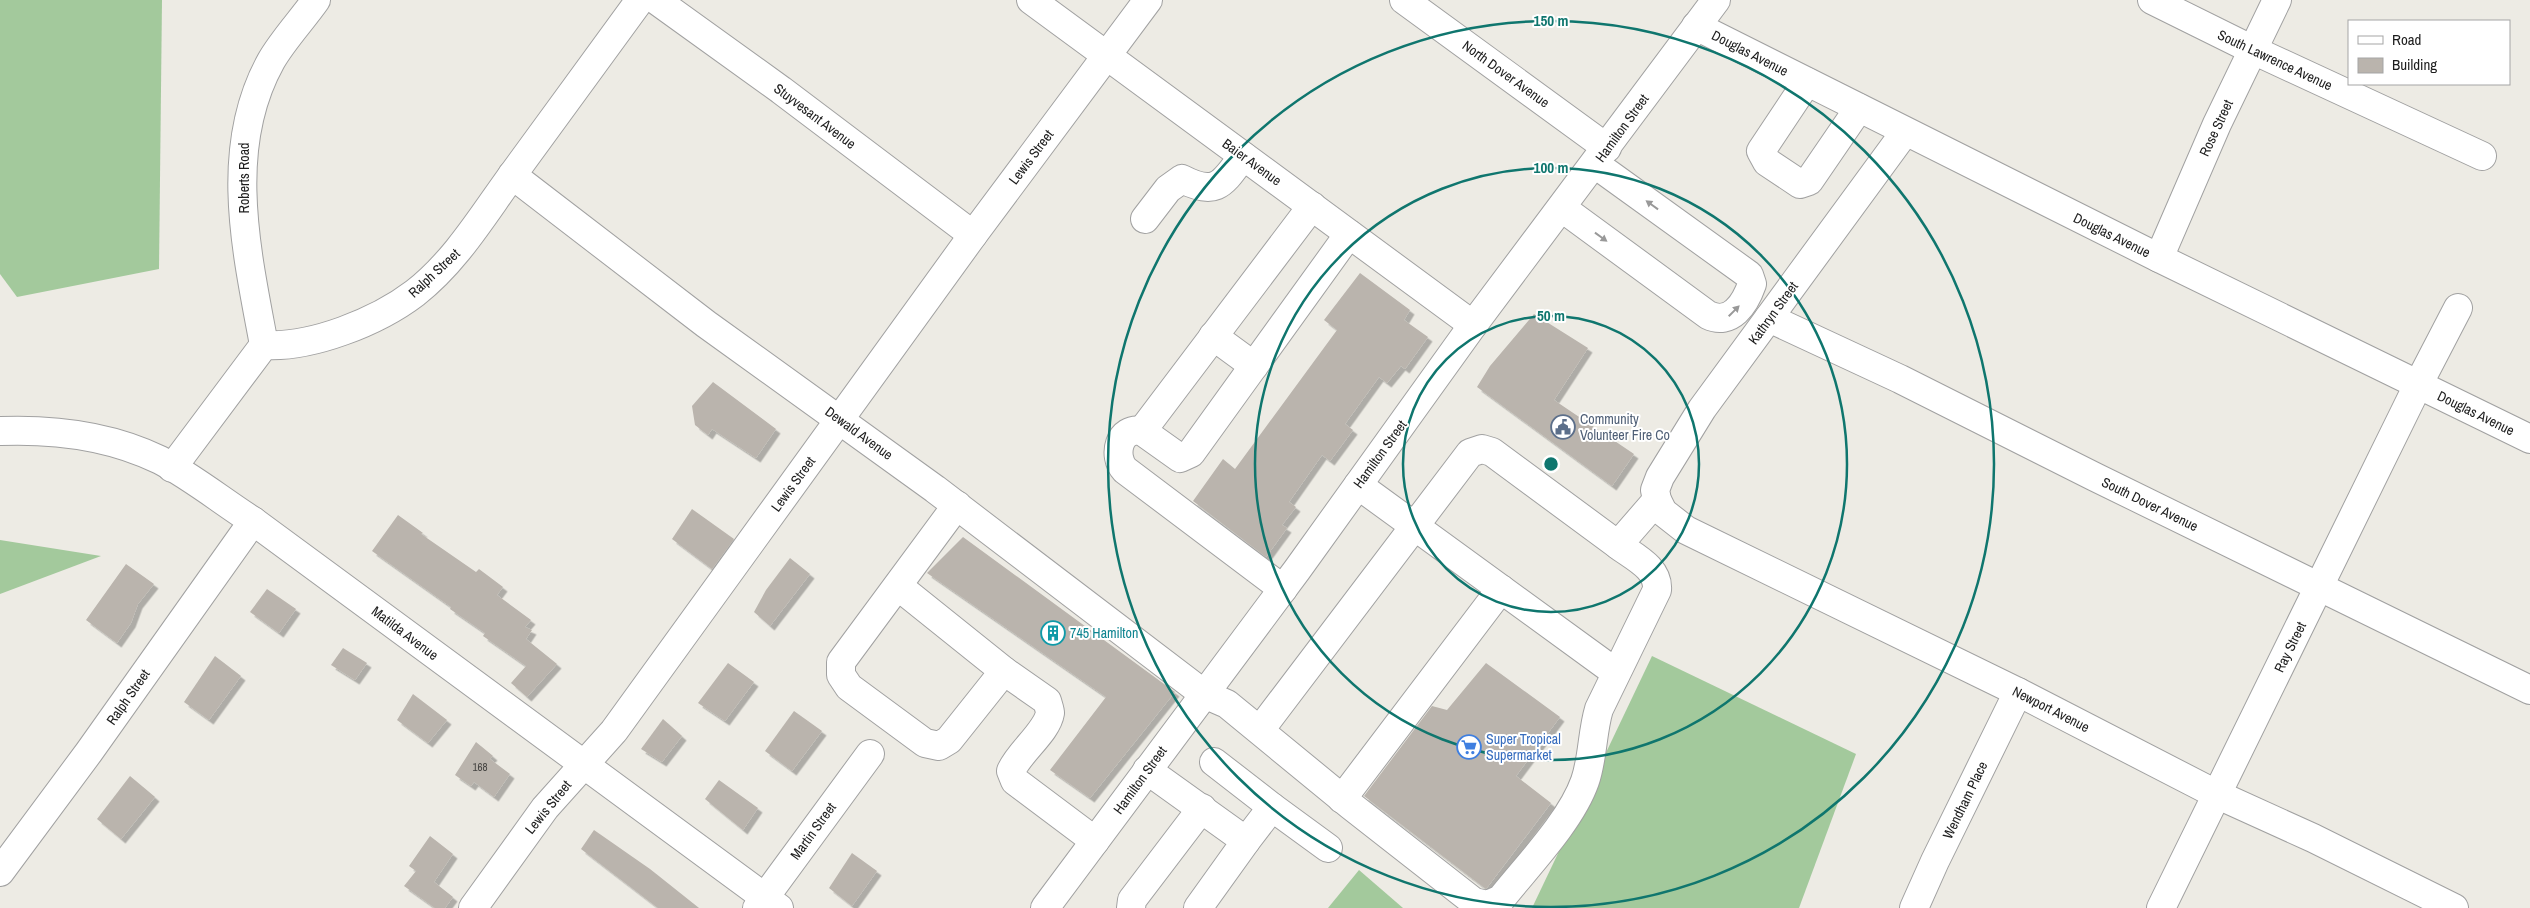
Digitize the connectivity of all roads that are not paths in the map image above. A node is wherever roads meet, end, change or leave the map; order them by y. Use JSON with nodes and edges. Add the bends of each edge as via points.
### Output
{"nodes":[{"id":1,"x":316,"y":0,"type":"edge"},
{"id":2,"x":640,"y":0,"type":"edge"},
{"id":3,"x":656,"y":0,"type":"edge"},
{"id":4,"x":1031,"y":0,"type":"edge"},
{"id":5,"x":1148,"y":0,"type":"edge"},
{"id":6,"x":1404,"y":0,"type":"edge"},
{"id":7,"x":1716,"y":0,"type":"edge"},
{"id":8,"x":2152,"y":0,"type":"edge"},
{"id":9,"x":2277,"y":0,"type":"edge"},
{"id":10,"x":1696,"y":26,"type":"junction"},
{"id":11,"x":2253,"y":50,"type":"junction"},
{"id":12,"x":1107,"y":56,"type":"junction"},
{"id":13,"x":1807,"y":82,"type":"junction"},
{"id":14,"x":1859,"y":108,"type":"junction"},
{"id":15,"x":1905,"y":132,"type":"junction"},
{"id":16,"x":1243,"y":156,"type":"junction"},
{"id":17,"x":1601,"y":156,"type":"junction"},
{"id":18,"x":2482,"y":156,"type":"dead end"},
{"id":19,"x":512,"y":175,"type":"junction"},
{"id":20,"x":1312,"y":206,"type":"junction"},
{"id":21,"x":1562,"y":208,"type":"junction"},
{"id":22,"x":1145,"y":219,"type":"dead end"},
{"id":23,"x":1349,"y":234,"type":"junction"},
{"id":24,"x":973,"y":235,"type":"junction"},
{"id":25,"x":2159,"y":258,"type":"junction"},
{"id":26,"x":2458,"y":308,"type":"dead end"},
{"id":27,"x":1769,"y":318,"type":"junction"},
{"id":28,"x":1473,"y":325,"type":"junction"},
{"id":29,"x":1213,"y":336,"type":"junction"},
{"id":30,"x":264,"y":345,"type":"junction"},
{"id":31,"x":1254,"y":366,"type":"junction"},
{"id":32,"x":2418,"y":385,"type":"junction"},
{"id":33,"x":840,"y":420,"type":"junction"},
{"id":34,"x":0,"y":431,"type":"edge"},
{"id":35,"x":1142,"y":431,"type":"junction"},
{"id":36,"x":2530,"y":439,"type":"edge"},
{"id":37,"x":172,"y":468,"type":"junction"},
{"id":38,"x":1358,"y":485,"type":"junction"},
{"id":39,"x":1657,"y":500,"type":"junction"},
{"id":40,"x":957,"y":506,"type":"junction"},
{"id":41,"x":252,"y":521,"type":"junction"},
{"id":42,"x":1415,"y":527,"type":"junction"},
{"id":43,"x":1618,"y":545,"type":"junction"},
{"id":44,"x":898,"y":586,"type":"junction"},
{"id":45,"x":2320,"y":586,"type":"junction"},
{"id":46,"x":1283,"y":589,"type":"junction"},
{"id":47,"x":1501,"y":589,"type":"junction"},
{"id":48,"x":1004,"y":670,"type":"junction"},
{"id":49,"x":1615,"y":672,"type":"junction"},
{"id":50,"x":2530,"y":690,"type":"edge"},
{"id":51,"x":2018,"y":692,"type":"junction"},
{"id":52,"x":1204,"y":694,"type":"junction"},
{"id":53,"x":1260,"y":730,"type":"junction"},
{"id":54,"x":870,"y":754,"type":"dead end"},
{"id":55,"x":1214,"y":762,"type":"dead end"},
{"id":56,"x":582,"y":765,"type":"junction"},
{"id":57,"x":1147,"y":770,"type":"junction"},
{"id":58,"x":2216,"y":794,"type":"junction"},
{"id":59,"x":1342,"y":799,"type":"junction"},
{"id":60,"x":1272,"y":807,"type":"junction"},
{"id":61,"x":1202,"y":808,"type":"junction"},
{"id":62,"x":1095,"y":841,"type":"junction"},
{"id":63,"x":1246,"y":841,"type":"junction"},
{"id":64,"x":1328,"y":848,"type":"dead end"},
{"id":65,"x":0,"y":872,"type":"edge"},
{"id":66,"x":767,"y":904,"type":"edge"},
{"id":67,"x":1051,"y":906,"type":"edge"},
{"id":68,"x":473,"y":908,"type":"edge"},
{"id":69,"x":1131,"y":908,"type":"edge"},
{"id":70,"x":1198,"y":908,"type":"edge"},
{"id":71,"x":1914,"y":908,"type":"edge"},
{"id":72,"x":2161,"y":908,"type":"edge"},
{"id":73,"x":2454,"y":908,"type":"edge"}],
"edges":[{"from":1,"to":30,"type":"street","name":"Roberts Road","via":[[271,60],[244,134],[242,200]]},
{"from":2,"to":19,"type":"street","name":"Ralph Street"},
{"from":3,"to":24,"type":"street","name":"Stuyvesant Avenue"},
{"from":4,"to":12,"type":"street","name":"Baier Avenue"},
{"from":5,"to":12,"type":"street","name":"Lewis Street"},
{"from":6,"to":17,"type":"street","name":"North Dover Avenue"},
{"from":7,"to":10,"type":"street","name":"Hamilton Street"},
{"from":8,"to":11,"type":"street","name":"South Lawrence Avenue"},
{"from":9,"to":11,"type":"street","name":"Rose Street"},
{"from":10,"to":13,"type":"street","name":"Douglas Avenue"},
{"from":10,"to":17,"type":"street","name":"Hamilton Street"},
{"from":11,"to":18,"type":"street","name":"South Lawrence Avenue"},
{"from":11,"to":25,"type":"street","name":"Rose Street"},
{"from":12,"to":16,"type":"street","name":"Baier Avenue"},
{"from":12,"to":24,"type":"street","name":"Lewis Street"},
{"from":13,"to":14,"type":"street","name":"Douglas Avenue"},
{"from":13,"to":14,"type":"street","via":[[1761,151],[1767,162],[1800,184],[1809,181]]},
{"from":14,"to":15,"type":"street","name":"Douglas Avenue"},
{"from":15,"to":25,"type":"street","name":"Douglas Avenue"},
{"from":15,"to":27,"type":"street","name":"Kathryn Street"},
{"from":16,"to":20,"type":"street","name":"Baier Avenue"},
{"from":16,"to":22,"type":"street","via":[[1222,184],[1212,188],[1193,185],[1182,179],[1175,183]]},
{"from":17,"to":21,"type":"street","name":"Hamilton Street"},
{"from":21,"to":17,"type":"street","name":"North Dover Avenue","one_way":true,"via":[[1718,320],[1731,316],[1748,294],[1752,284],[1748,276]]},
{"from":19,"to":30,"type":"street","name":"Ralph Street","via":[[460,248],[415,293],[351,328],[284,346]]},
{"from":19,"to":33,"type":"street","name":"Dewald Avenue","via":[[706,324]]},
{"from":20,"to":23,"type":"street","name":"Baier Avenue"},
{"from":20,"to":29,"type":"street"},
{"from":21,"to":28,"type":"street","name":"Hamilton Street"},
{"from":23,"to":28,"type":"street","name":"Baier Avenue"},
{"from":23,"to":31,"type":"street"},
{"from":24,"to":33,"type":"street","name":"Lewis Street"},
{"from":25,"to":32,"type":"street","name":"Douglas Avenue"},
{"from":26,"to":32,"type":"street","name":"Ray Street"},
{"from":27,"to":39,"type":"street","name":"Kathryn Street","via":[[1702,410],[1660,477],[1655,490]]},
{"from":27,"to":45,"type":"street","name":"South Dover Avenue"},
{"from":28,"to":38,"type":"street","name":"Hamilton Street"},
{"from":29,"to":31,"type":"street"},
{"from":29,"to":35,"type":"street"},
{"from":30,"to":37,"type":"street"},
{"from":31,"to":35,"type":"street","via":[[1185,457],[1177,456]]},
{"from":32,"to":36,"type":"street","name":"Douglas Avenue"},
{"from":32,"to":45,"type":"street","name":"Ray Street"},
{"from":33,"to":40,"type":"street","name":"Dewald Avenue"},
{"from":33,"to":56,"type":"street","name":"Lewis Street","via":[[614,731]]},
{"from":34,"to":37,"type":"street","name":"Matilda Avenue","via":[[24,430],[115,442]]},
{"from":35,"to":46,"type":"street","via":[[1127,432],[1118,450],[1120,465]]},
{"from":37,"to":41,"type":"street","name":"Matilda Avenue"},
{"from":38,"to":42,"type":"street"},
{"from":38,"to":46,"type":"street","name":"Hamilton Street"},
{"from":39,"to":43,"type":"street"},
{"from":39,"to":51,"type":"street","name":"Newport Avenue","via":[[1663,512],[1686,530]]},
{"from":40,"to":44,"type":"street"},
{"from":40,"to":52,"type":"street","name":"Dewald Avenue"},
{"from":41,"to":56,"type":"street","name":"Matilda Avenue"},
{"from":41,"to":65,"type":"street","name":"Ralph Street"},
{"from":42,"to":43,"type":"street","via":[[1470,453],[1482,449],[1492,452]]},
{"from":42,"to":47,"type":"street"},
{"from":42,"to":53,"type":"street"},
{"from":43,"to":49,"type":"street","name":"Dewald Avenue","via":[[1653,571],[1658,580],[1657,590]]},
{"from":44,"to":48,"type":"street"},
{"from":44,"to":48,"type":"street","via":[[841,662],[841,675],[849,687],[925,743],[939,746],[949,740]]},
{"from":45,"to":50,"type":"street","name":"South Dover Avenue"},
{"from":45,"to":58,"type":"street","name":"Ray Street"},
{"from":46,"to":52,"type":"street","name":"Hamilton Street"},
{"from":47,"to":49,"type":"street"},
{"from":47,"to":59,"type":"street"},
{"from":48,"to":62,"type":"street","via":[[1047,701],[1050,713],[1045,725],[1015,761],[1011,771],[1015,781]]},
{"from":49,"to":59,"type":"street","name":"Dewald Avenue","via":[[1599,709],[1586,779],[1574,806],[1501,899],[1487,905],[1474,902]]},
{"from":51,"to":58,"type":"street","name":"Newport Avenue"},
{"from":51,"to":71,"type":"street","name":"Wendham Place"},
{"from":52,"to":53,"type":"street","name":"Dewald Avenue","via":[[1227,704]]},
{"from":52,"to":57,"type":"street","name":"Hamilton Street"},
{"from":53,"to":59,"type":"street","name":"Dewald Avenue"},
{"from":54,"to":66,"type":"street","name":"Martin Street"},
{"from":55,"to":60,"type":"street"},
{"from":56,"to":66,"type":"street","name":"Matilda Avenue"},
{"from":56,"to":68,"type":"street","name":"Lewis Street","via":[[545,808]]},
{"from":57,"to":61,"type":"street"},
{"from":57,"to":62,"type":"street","name":"Hamilton Street"},
{"from":58,"to":72,"type":"street","name":"Ray Street"},
{"from":58,"to":73,"type":"street","name":"Newport Avenue"},
{"from":60,"to":63,"type":"street"},
{"from":60,"to":64,"type":"street"},
{"from":61,"to":63,"type":"street"},
{"from":61,"to":69,"type":"street","via":[[1132,900]]},
{"from":62,"to":67,"type":"street","name":"Hamilton Street"},
{"from":63,"to":70,"type":"street"}]}
